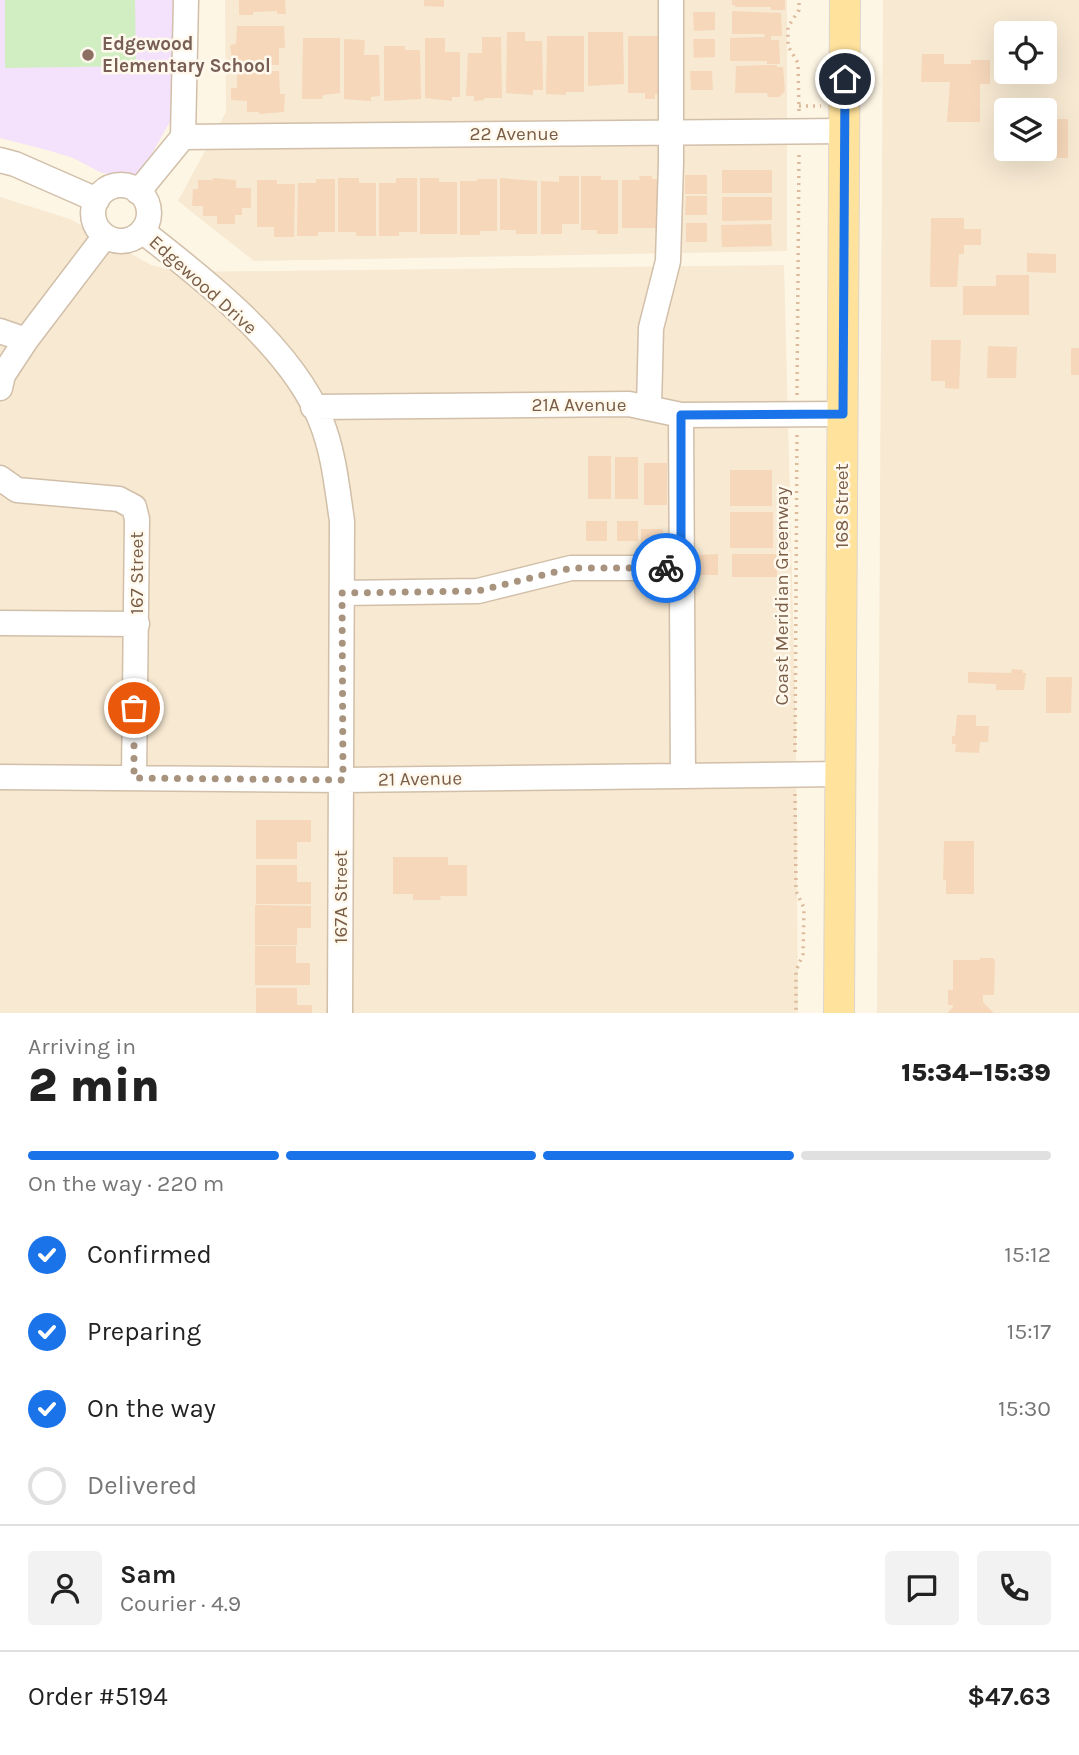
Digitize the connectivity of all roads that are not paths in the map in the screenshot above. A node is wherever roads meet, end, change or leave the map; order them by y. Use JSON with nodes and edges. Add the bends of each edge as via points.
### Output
{"nodes":[{"id":1,"x":186,"y":0,"type":"edge"},
{"id":2,"x":671,"y":0,"type":"edge"},
{"id":3,"x":845,"y":0,"type":"edge"},
{"id":4,"x":845,"y":131,"type":"junction"},
{"id":5,"x":671,"y":133,"type":"junction"},
{"id":6,"x":183,"y":137,"type":"junction"},
{"id":7,"x":0,"y":160,"type":"edge"},
{"id":8,"x":138,"y":192,"type":"junction"},
{"id":9,"x":97,"y":200,"type":"junction"},
{"id":10,"x":142,"y":231,"type":"junction"},
{"id":11,"x":105,"y":236,"type":"junction"},
{"id":12,"x":0,"y":331,"type":"edge"},
{"id":13,"x":26,"y":340,"type":"junction"},
{"id":14,"x":0,"y":388,"type":"edge"},
{"id":15,"x":313,"y":407,"type":"junction"},
{"id":16,"x":649,"y":407,"type":"junction"},
{"id":17,"x":843,"y":414,"type":"junction"},
{"id":18,"x":681,"y":415,"type":"junction"},
{"id":19,"x":0,"y":478,"type":"edge"},
{"id":20,"x":681,"y":568,"type":"junction"},
{"id":21,"x":342,"y":593,"type":"junction"},
{"id":22,"x":0,"y":622,"type":"edge"},
{"id":23,"x":137,"y":624,"type":"junction"},
{"id":24,"x":840,"y":774,"type":"junction"},
{"id":25,"x":683,"y":776,"type":"junction"},
{"id":26,"x":0,"y":777,"type":"edge"},
{"id":27,"x":134,"y":778,"type":"junction"},
{"id":28,"x":343,"y":780,"type":"junction"},
{"id":29,"x":340,"y":1013,"type":"edge"},
{"id":30,"x":839,"y":1013,"type":"edge"}],
"edges":[{"from":1,"to":6,"type":"street"},
{"from":2,"to":5,"type":"street"},
{"from":3,"to":4,"type":"main road","name":"168 Street"},
{"from":4,"to":5,"type":"street","name":"22 Avenue"},
{"from":4,"to":17,"type":"main road","name":"168 Street"},
{"from":5,"to":6,"type":"street","name":"22 Avenue"},
{"from":5,"to":16,"type":"street","via":[[668,261],[650,328]]},
{"from":6,"to":8,"type":"street"},
{"from":7,"to":9,"type":"street"},
{"from":8,"to":9,"type":"street","via":[[111,187]]},
{"from":8,"to":10,"type":"street","via":[[149,215]]},
{"from":9,"to":11,"type":"street","via":[[93,216]]},
{"from":10,"to":11,"type":"street","via":[[129,240]]},
{"from":10,"to":15,"type":"street","name":"Edgewood Drive","via":[[246,318],[288,366]]},
{"from":11,"to":13,"type":"street"},
{"from":12,"to":13,"type":"street"},
{"from":13,"to":14,"type":"street","via":[[3,375]]},
{"from":15,"to":16,"type":"street","name":"21A Avenue"},
{"from":15,"to":21,"type":"street","name":"Edgewood Drive","via":[[334,468],[342,521]]},
{"from":16,"to":18,"type":"street","name":"21A Avenue"},
{"from":17,"to":18,"type":"street","name":"21A Avenue"},
{"from":17,"to":24,"type":"main road","name":"168 Street"},
{"from":18,"to":20,"type":"street"},
{"from":19,"to":23,"type":"street","name":"167 Street","via":[[17,490],[119,499],[134,507]]},
{"from":20,"to":21,"type":"street","via":[[571,568],[478,591]]},
{"from":20,"to":25,"type":"street"},
{"from":21,"to":28,"type":"street","name":"Edgewood Drive"},
{"from":22,"to":23,"type":"street"},
{"from":23,"to":27,"type":"street","name":"167 Street"},
{"from":24,"to":25,"type":"street","name":"21 Avenue"},
{"from":24,"to":30,"type":"main road","name":"168 Street"},
{"from":25,"to":28,"type":"street","name":"21 Avenue"},
{"from":26,"to":27,"type":"street","name":"21 Avenue"},
{"from":27,"to":28,"type":"street","name":"21 Avenue"},
{"from":28,"to":29,"type":"street","name":"167A Street"}]}
